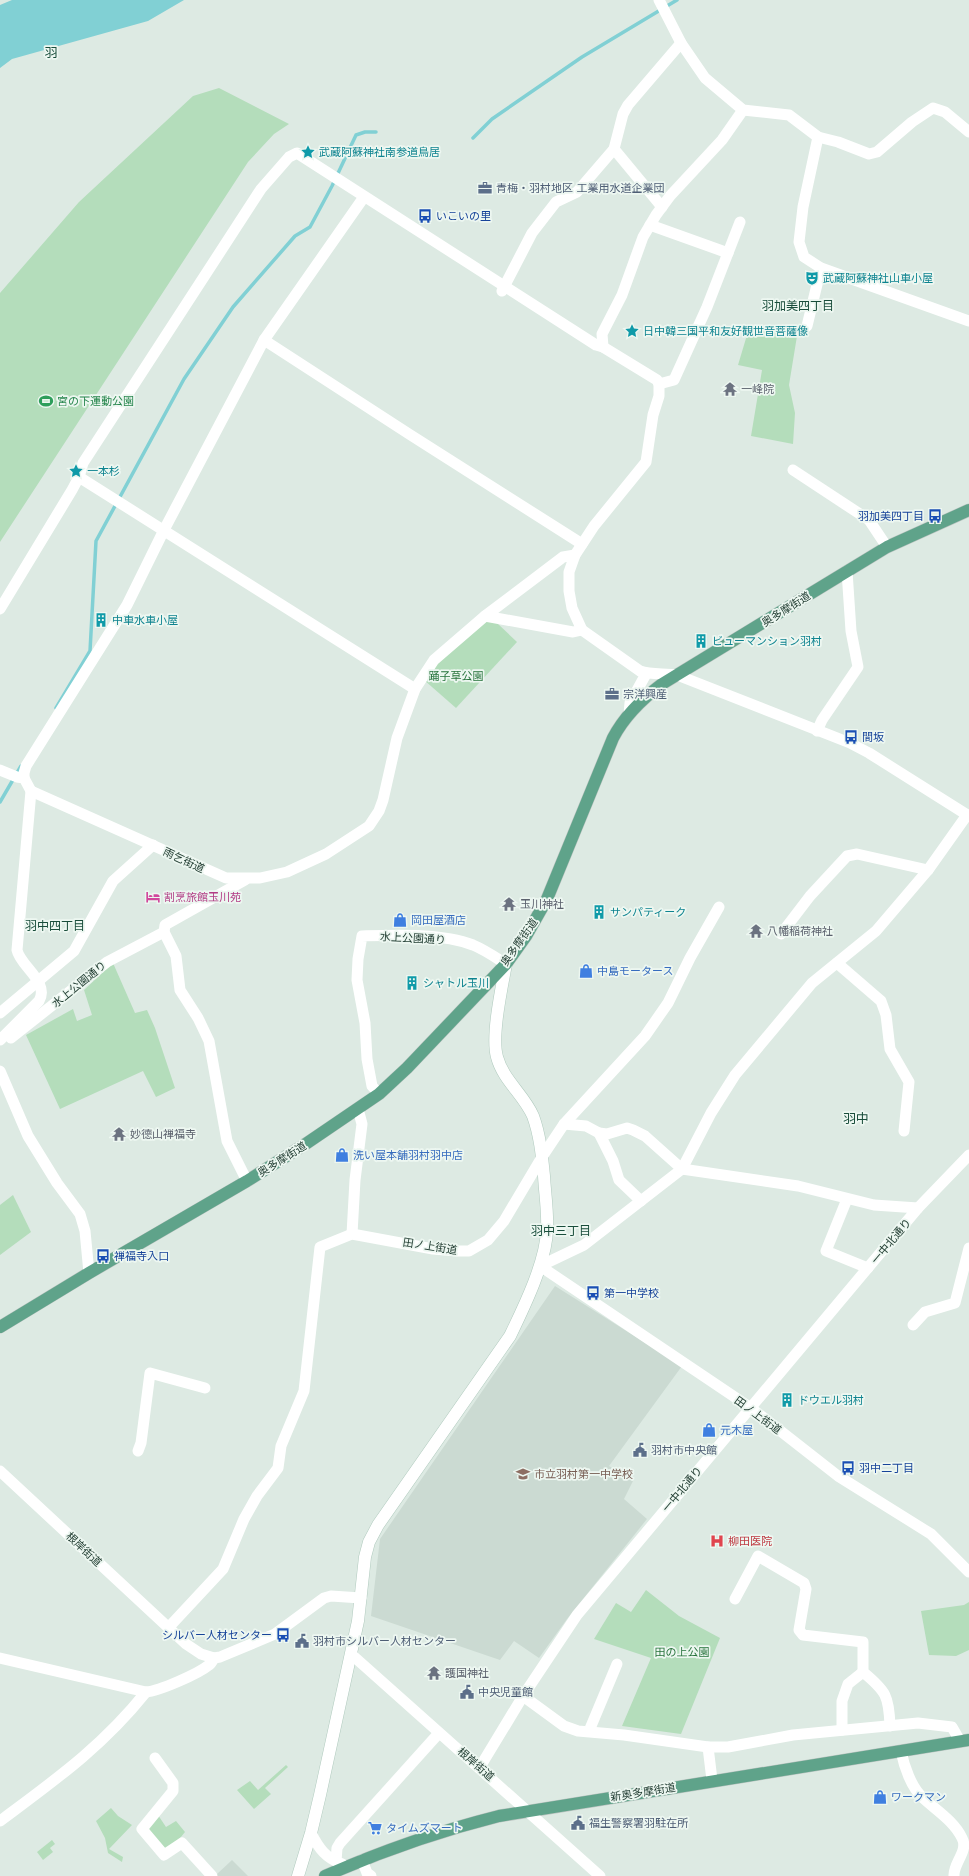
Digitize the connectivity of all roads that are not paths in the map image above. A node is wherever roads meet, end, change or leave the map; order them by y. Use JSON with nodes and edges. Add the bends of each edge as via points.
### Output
{"nodes":[{"id":1,"x":660,"y":2,"type":"edge"},
{"id":2,"x":681,"y":43,"type":"junction"},
{"id":3,"x":743,"y":110,"type":"junction"},
{"id":4,"x":969,"y":132,"type":"edge"},
{"id":5,"x":818,"y":137,"type":"junction"},
{"id":6,"x":614,"y":150,"type":"junction"},
{"id":7,"x":364,"y":197,"type":"junction"},
{"id":8,"x":662,"y":206,"type":"junction"},
{"id":9,"x":740,"y":222,"type":"dead end"},
{"id":10,"x":650,"y":225,"type":"junction"},
{"id":11,"x":728,"y":253,"type":"junction"},
{"id":12,"x":821,"y":268,"type":"junction"},
{"id":13,"x":503,"y":288,"type":"junction"},
{"id":14,"x":969,"y":321,"type":"edge"},
{"id":15,"x":807,"y":326,"type":"dead end"},
{"id":16,"x":264,"y":340,"type":"junction"},
{"id":17,"x":603,"y":347,"type":"junction"},
{"id":18,"x":659,"y":384,"type":"junction"},
{"id":19,"x":793,"y":470,"type":"dead end"},
{"id":20,"x":79,"y":477,"type":"junction"},
{"id":21,"x":969,"y":510,"type":"edge"},
{"id":22,"x":164,"y":530,"type":"junction"},
{"id":23,"x":582,"y":544,"type":"junction"},
{"id":24,"x":887,"y":547,"type":"junction"},
{"id":25,"x":575,"y":555,"type":"junction"},
{"id":26,"x":847,"y":572,"type":"junction"},
{"id":27,"x":0,"y":609,"type":"edge"},
{"id":28,"x":485,"y":616,"type":"junction"},
{"id":29,"x":582,"y":630,"type":"junction"},
{"id":30,"x":646,"y":674,"type":"junction"},
{"id":31,"x":678,"y":675,"type":"junction"},
{"id":32,"x":414,"y":689,"type":"junction"},
{"id":33,"x":628,"y":714,"type":"junction"},
{"id":34,"x":817,"y":731,"type":"junction"},
{"id":35,"x":0,"y":770,"type":"edge"},
{"id":36,"x":17,"y":777,"type":"junction"},
{"id":37,"x":31,"y":791,"type":"junction"},
{"id":38,"x":968,"y":816,"type":"edge"},
{"id":39,"x":153,"y":845,"type":"junction"},
{"id":40,"x":928,"y":870,"type":"junction"},
{"id":41,"x":247,"y":879,"type":"junction"},
{"id":42,"x":719,"y":907,"type":"dead end"},
{"id":43,"x":164,"y":932,"type":"junction"},
{"id":44,"x":781,"y":934,"type":"dead end"},
{"id":45,"x":837,"y":963,"type":"junction"},
{"id":46,"x":506,"y":964,"type":"junction"},
{"id":47,"x":38,"y":982,"type":"junction"},
{"id":48,"x":0,"y":1013,"type":"edge"},
{"id":49,"x":0,"y":1040,"type":"edge"},
{"id":50,"x":0,"y":1046,"type":"edge"},
{"id":51,"x":0,"y":1071,"type":"edge"},
{"id":52,"x":379,"y":1094,"type":"junction"},
{"id":53,"x":358,"y":1109,"type":"junction"},
{"id":54,"x":564,"y":1124,"type":"junction"},
{"id":55,"x":904,"y":1131,"type":"dead end"},
{"id":56,"x":599,"y":1133,"type":"junction"},
{"id":57,"x":969,"y":1155,"type":"edge"},
{"id":58,"x":542,"y":1157,"type":"junction"},
{"id":59,"x":682,"y":1169,"type":"junction"},
{"id":60,"x":247,"y":1181,"type":"junction"},
{"id":61,"x":847,"y":1199,"type":"junction"},
{"id":62,"x":641,"y":1201,"type":"junction"},
{"id":63,"x":918,"y":1208,"type":"junction"},
{"id":64,"x":352,"y":1234,"type":"junction"},
{"id":65,"x":969,"y":1248,"type":"edge"},
{"id":66,"x":540,"y":1266,"type":"junction"},
{"id":67,"x":868,"y":1268,"type":"junction"},
{"id":68,"x":89,"y":1273,"type":"junction"},
{"id":69,"x":913,"y":1325,"type":"dead end"},
{"id":70,"x":0,"y":1327,"type":"edge"},
{"id":71,"x":205,"y":1388,"type":"dead end"},
{"id":72,"x":751,"y":1408,"type":"junction"},
{"id":73,"x":138,"y":1451,"type":"dead end"},
{"id":74,"x":0,"y":1471,"type":"edge"},
{"id":75,"x":969,"y":1572,"type":"edge"},
{"id":76,"x":361,"y":1598,"type":"junction"},
{"id":77,"x":735,"y":1599,"type":"dead end"},
{"id":78,"x":169,"y":1627,"type":"junction"},
{"id":79,"x":351,"y":1654,"type":"junction"},
{"id":80,"x":0,"y":1658,"type":"edge"},
{"id":81,"x":214,"y":1658,"type":"junction"},
{"id":82,"x":617,"y":1664,"type":"dead end"},
{"id":83,"x":863,"y":1672,"type":"junction"},
{"id":84,"x":146,"y":1692,"type":"junction"},
{"id":85,"x":523,"y":1696,"type":"junction"},
{"id":86,"x":890,"y":1726,"type":"junction"},
{"id":87,"x":842,"y":1730,"type":"junction"},
{"id":88,"x":589,"y":1731,"type":"junction"},
{"id":89,"x":439,"y":1733,"type":"junction"},
{"id":90,"x":964,"y":1740,"type":"edge"},
{"id":91,"x":708,"y":1748,"type":"junction"},
{"id":92,"x":901,"y":1750,"type":"junction"},
{"id":93,"x":155,"y":1758,"type":"dead end"},
{"id":94,"x":480,"y":1767,"type":"junction"},
{"id":95,"x":712,"y":1780,"type":"junction"},
{"id":96,"x":529,"y":1811,"type":"junction"},
{"id":97,"x":0,"y":1821,"type":"edge"},
{"id":98,"x":311,"y":1834,"type":"junction"},
{"id":99,"x":362,"y":1860,"type":"junction"},
{"id":100,"x":336,"y":1861,"type":"junction"},
{"id":101,"x":348,"y":1866,"type":"junction"},
{"id":102,"x":212,"y":1876,"type":"edge"},
{"id":103,"x":298,"y":1876,"type":"edge"},
{"id":104,"x":325,"y":1876,"type":"edge"},
{"id":105,"x":371,"y":1876,"type":"edge"},
{"id":106,"x":600,"y":1876,"type":"edge"},
{"id":107,"x":954,"y":1876,"type":"edge"}],
"edges":[{"from":1,"to":2,"type":"street"},
{"from":2,"to":3,"type":"street","via":[[705,78]]},
{"from":2,"to":6,"type":"street","via":[[628,105],[623,114]]},
{"from":3,"to":5,"type":"street","via":[[789,115]]},
{"from":3,"to":8,"type":"street","via":[[722,140]]},
{"from":4,"to":5,"type":"street","via":[[945,112],[933,108],[874,154]]},
{"from":5,"to":12,"type":"street","via":[[803,207],[799,242],[804,257]]},
{"from":6,"to":8,"type":"street"},
{"from":6,"to":13,"type":"street","via":[[577,192],[556,202],[532,233]]},
{"from":7,"to":13,"type":"street"},
{"from":7,"to":16,"type":"street"},
{"from":7,"to":20,"type":"street","via":[[297,153],[289,157],[261,189],[83,463]]},
{"from":8,"to":10,"type":"street"},
{"from":9,"to":11,"type":"street"},
{"from":10,"to":11,"type":"street"},
{"from":10,"to":17,"type":"street","via":[[643,237],[622,295],[602,334]]},
{"from":11,"to":18,"type":"street","via":[[674,380]]},
{"from":12,"to":14,"type":"street"},
{"from":12,"to":15,"type":"street"},
{"from":13,"to":17,"type":"street"},
{"from":16,"to":22,"type":"street"},
{"from":16,"to":23,"type":"street"},
{"from":17,"to":18,"type":"street","via":[[654,377]]},
{"from":18,"to":23,"type":"street","via":[[646,462]]},
{"from":19,"to":24,"type":"street","via":[[869,520]]},
{"from":20,"to":22,"type":"street"},
{"from":20,"to":27,"type":"street"},
{"from":21,"to":24,"type":"main road","name":"奥多摩街道"},
{"from":22,"to":32,"type":"street"},
{"from":22,"to":36,"type":"street","via":[[126,605],[24,773]]},
{"from":23,"to":25,"type":"street"},
{"from":24,"to":26,"type":"main road","name":"奥多摩街道"},
{"from":25,"to":28,"type":"street","via":[[563,557]]},
{"from":25,"to":29,"type":"street","via":[[569,572],[569,591],[572,608]]},
{"from":26,"to":31,"type":"main road","name":"奥多摩街道"},
{"from":26,"to":34,"type":"street","via":[[851,632],[858,667]]},
{"from":28,"to":29,"type":"street","via":[[573,632]]},
{"from":28,"to":32,"type":"street","via":[[434,660]]},
{"from":29,"to":30,"type":"street"},
{"from":30,"to":31,"type":"street","via":[[660,672]]},
{"from":30,"to":33,"type":"street","via":[[630,703]]},
{"from":31,"to":33,"type":"main road","name":"奥多摩街道","via":[[648,695]]},
{"from":31,"to":34,"type":"street"},
{"from":32,"to":41,"type":"street","via":[[397,738],[383,800],[369,826],[300,868],[275,876]]},
{"from":33,"to":46,"type":"main road","name":"奥多摩街道","via":[[613,738],[547,899]]},
{"from":34,"to":38,"type":"street","via":[[869,753]]},
{"from":35,"to":36,"type":"street"},
{"from":36,"to":37,"type":"street"},
{"from":37,"to":39,"type":"street","name":"雨乞街道"},
{"from":37,"to":47,"type":"street","via":[[17,946],[21,960]]},
{"from":38,"to":40,"type":"street"},
{"from":39,"to":41,"type":"street","name":"雨乞街道","via":[[226,878]]},
{"from":39,"to":47,"type":"street","via":[[113,881],[74,951]]},
{"from":40,"to":44,"type":"street","via":[[857,854],[847,856],[810,896]]},
{"from":40,"to":45,"type":"street","via":[[876,931]]},
{"from":41,"to":43,"type":"street","via":[[165,925]]},
{"from":42,"to":54,"type":"street","name":"田ノ上街道","via":[[668,1002],[645,1036]]},
{"from":43,"to":50,"type":"street","name":"水上公園通り","via":[[107,962]]},
{"from":43,"to":60,"type":"street","via":[[176,956],[180,990],[198,1018],[209,1042],[227,1141]]},
{"from":45,"to":55,"type":"street","via":[[881,1001],[886,1015],[890,1049],[909,1082]]},
{"from":45,"to":59,"type":"street","via":[[812,983],[735,1075]]},
{"from":46,"to":52,"type":"main road","name":"奥多摩街道"},
{"from":46,"to":52,"type":"street","name":"水上公園通り","via":[[473,945],[453,940],[435,937],[362,936],[358,980],[365,1023],[367,1059],[372,1086]]},
{"from":46,"to":58,"type":"street","via":[[498,1016],[496,1056],[506,1077],[530,1111],[536,1125]]},
{"from":47,"to":48,"type":"street"},
{"from":47,"to":49,"type":"street","via":[[41,993],[39,1000]]},
{"from":51,"to":68,"type":"street","via":[[28,1136],[56,1183],[80,1214],[85,1231]]},
{"from":52,"to":53,"type":"main road","name":"奥多摩街道"},
{"from":53,"to":60,"type":"main road","name":"奥多摩街道"},
{"from":53,"to":64,"type":"street","via":[[362,1124]]},
{"from":54,"to":56,"type":"street","via":[[586,1126]]},
{"from":54,"to":58,"type":"street","name":"田ノ上街道"},
{"from":56,"to":59,"type":"street","via":[[607,1134],[627,1128],[633,1130],[645,1136]]},
{"from":56,"to":62,"type":"street","via":[[619,1180]]},
{"from":57,"to":63,"type":"street","name":"一中北通り"},
{"from":58,"to":64,"type":"street","name":"田ノ上街道","via":[[504,1221],[488,1240],[469,1251],[433,1249]]},
{"from":58,"to":66,"type":"street","via":[[548,1230]]},
{"from":59,"to":61,"type":"street","via":[[798,1186]]},
{"from":59,"to":62,"type":"street"},
{"from":60,"to":68,"type":"main road","name":"奥多摩街道"},
{"from":61,"to":63,"type":"street","via":[[874,1205]]},
{"from":61,"to":67,"type":"street","via":[[826,1250]]},
{"from":62,"to":66,"type":"street","via":[[584,1245]]},
{"from":63,"to":67,"type":"street","name":"一中北通り"},
{"from":64,"to":78,"type":"street","via":[[320,1247],[304,1391],[281,1446],[278,1468],[244,1519],[222,1569]]},
{"from":65,"to":69,"type":"street","via":[[955,1303],[925,1312]]},
{"from":66,"to":72,"type":"street","name":"田ノ上街道"},
{"from":66,"to":76,"type":"street","via":[[510,1336],[378,1524],[365,1557]]},
{"from":67,"to":72,"type":"street","name":"一中北通り"},
{"from":68,"to":70,"type":"main road","name":"奥多摩街道"},
{"from":71,"to":73,"type":"street","via":[[150,1373]]},
{"from":72,"to":75,"type":"street","name":"田ノ上街道","via":[[838,1476],[931,1534]]},
{"from":72,"to":85,"type":"street","name":"一中北通り","via":[[576,1615]]},
{"from":74,"to":78,"type":"street","name":"根岸街道"},
{"from":76,"to":79,"type":"street"},
{"from":76,"to":81,"type":"street","via":[[324,1598],[275,1634]]},
{"from":77,"to":83,"type":"street","via":[[758,1556],[804,1583],[806,1589],[799,1630],[803,1635],[863,1642]]},
{"from":78,"to":81,"type":"street","name":"根岸街道","via":[[195,1651]]},
{"from":79,"to":89,"type":"street","name":"根岸街道"},
{"from":79,"to":98,"type":"street"},
{"from":80,"to":84,"type":"street"},
{"from":81,"to":84,"type":"street","via":[[209,1665],[158,1690]]},
{"from":82,"to":88,"type":"street"},
{"from":83,"to":86,"type":"street","via":[[880,1687],[889,1704]]},
{"from":83,"to":87,"type":"street","via":[[848,1684],[842,1701]]},
{"from":84,"to":97,"type":"street","via":[[94,1748]]},
{"from":85,"to":88,"type":"street","via":[[564,1726],[578,1731]]},
{"from":85,"to":94,"type":"street","name":"一中北通り"},
{"from":86,"to":87,"type":"street"},
{"from":86,"to":90,"type":"street","via":[[918,1722],[952,1727]]},
{"from":87,"to":91,"type":"street"},
{"from":88,"to":91,"type":"street"},
{"from":89,"to":94,"type":"street","name":"根岸街道"},
{"from":89,"to":100,"type":"street","via":[[340,1843]]},
{"from":90,"to":92,"type":"main road","name":"新奥多摩街道"},
{"from":91,"to":95,"type":"street"},
{"from":92,"to":95,"type":"main road","name":"新奥多摩街道"},
{"from":92,"to":107,"type":"street","via":[[913,1786],[963,1838],[964,1847]]},
{"from":93,"to":102,"type":"street","via":[[173,1783],[173,1792],[142,1829],[164,1856],[182,1843]]},
{"from":94,"to":96,"type":"street","name":"根岸街道"},
{"from":95,"to":96,"type":"main road","name":"新奥多摩街道"},
{"from":96,"to":99,"type":"main road","name":"新奥多摩街道","via":[[439,1832]]},
{"from":96,"to":106,"type":"street","name":"根岸街道"},
{"from":98,"to":100,"type":"street","via":[[324,1854]]},
{"from":98,"to":103,"type":"street"},
{"from":99,"to":101,"type":"main road","name":"新奥多摩街道"},
{"from":99,"to":105,"type":"street","via":[[367,1873]]},
{"from":100,"to":101,"type":"street"},
{"from":101,"to":104,"type":"main road","name":"新奥多摩街道"}]}
